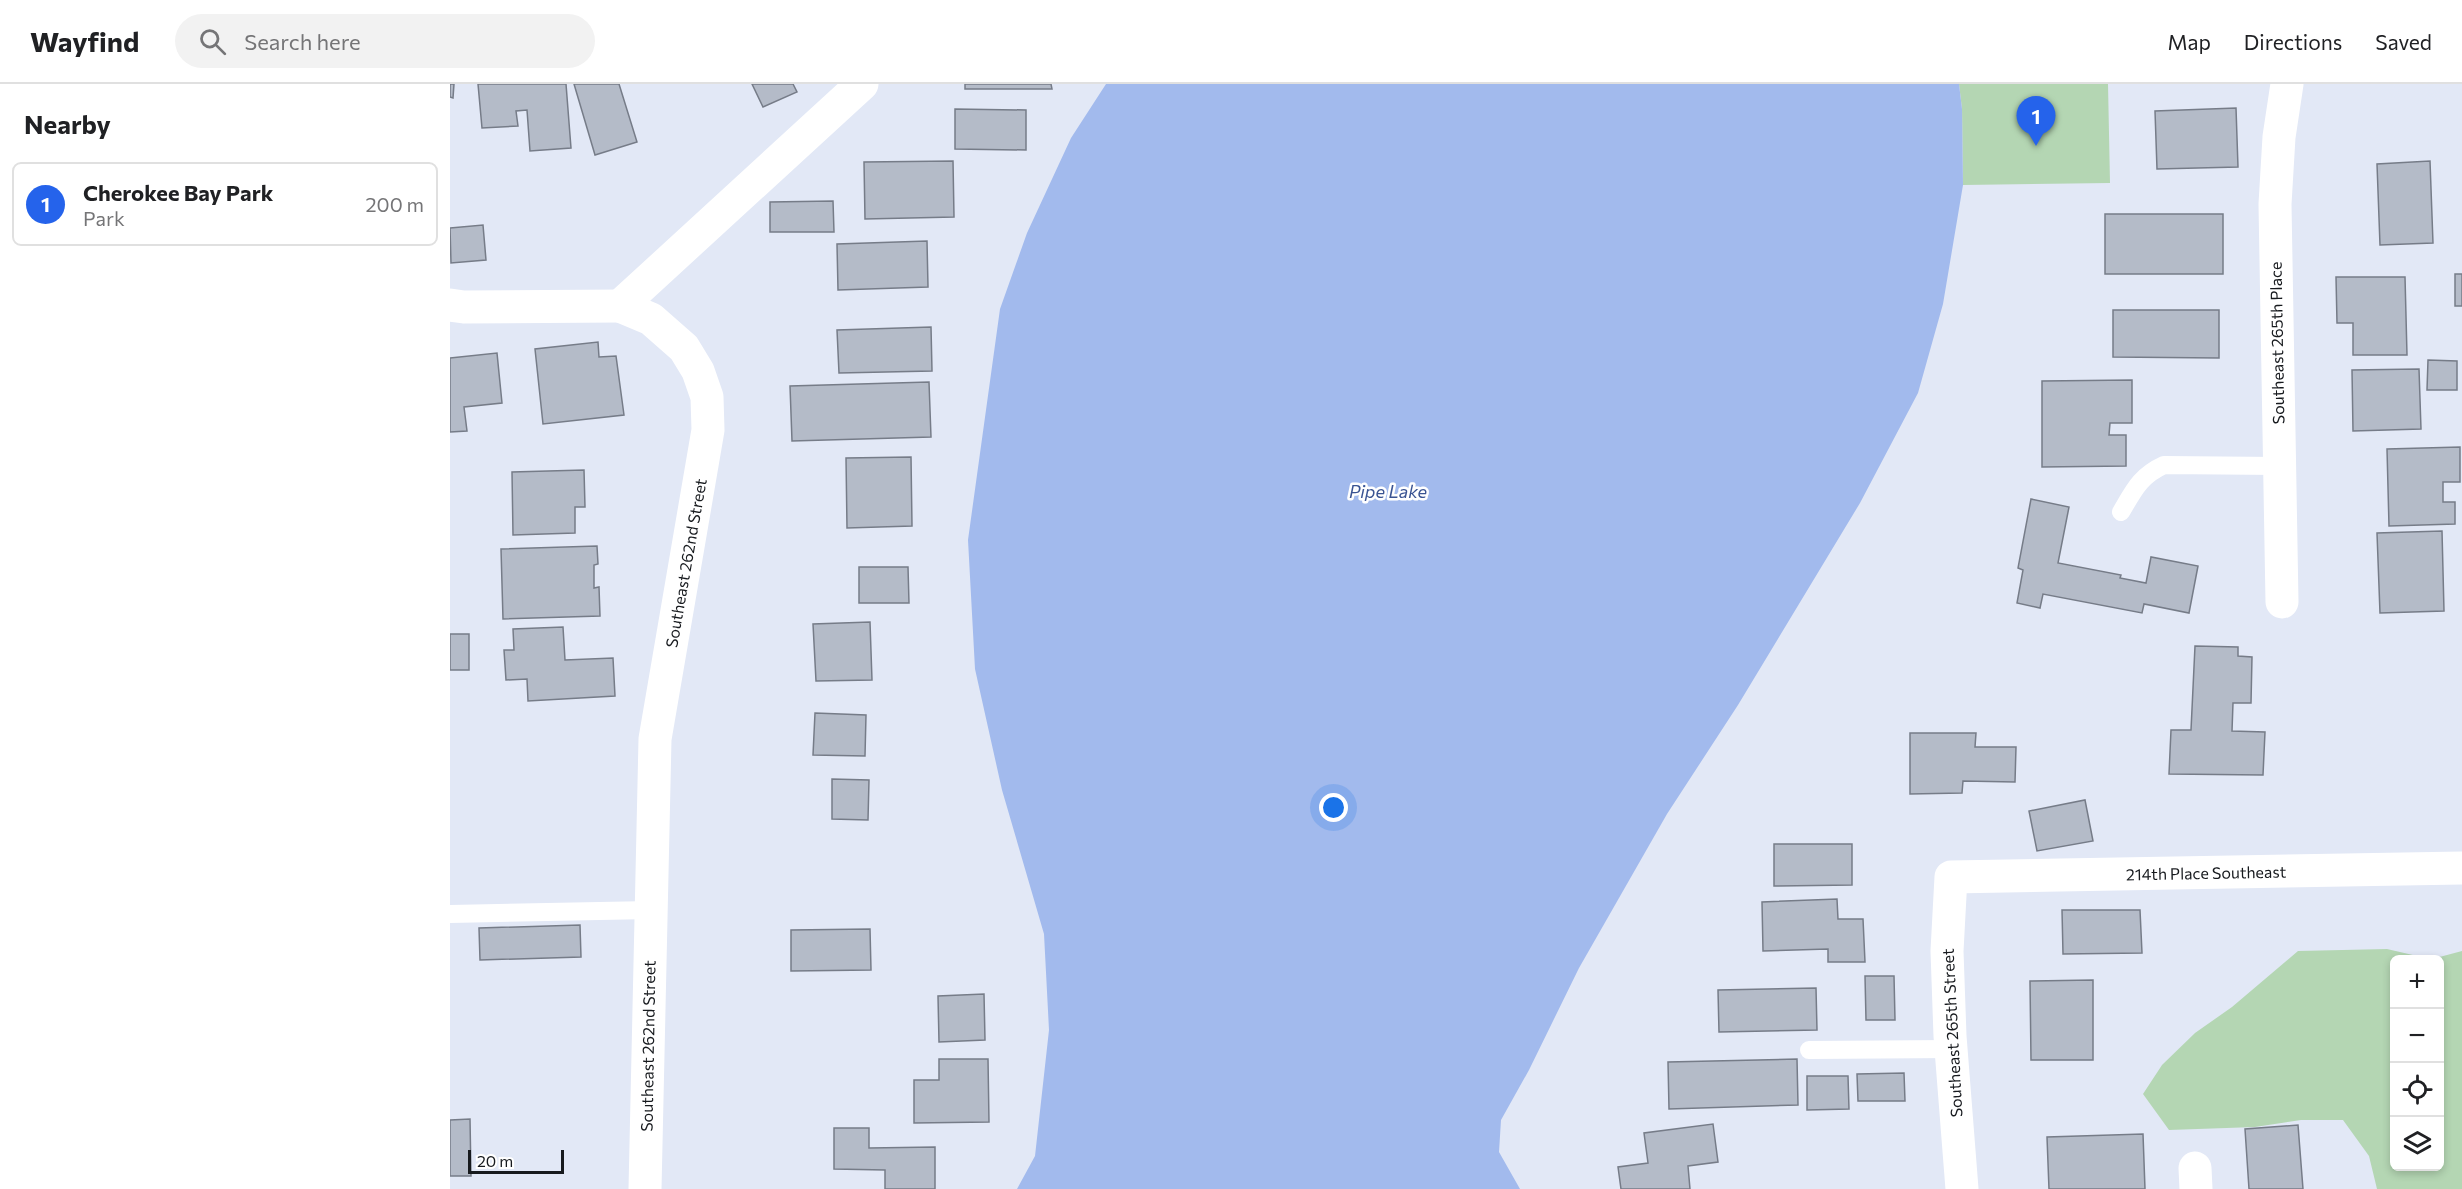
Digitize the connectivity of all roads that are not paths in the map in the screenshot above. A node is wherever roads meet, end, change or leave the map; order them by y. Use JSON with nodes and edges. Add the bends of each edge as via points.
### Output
{"nodes":[{"id":1,"x":862,"y":84,"type":"edge"},
{"id":2,"x":2287,"y":84,"type":"edge"},
{"id":3,"x":450,"y":305,"type":"edge"},
{"id":4,"x":620,"y":306,"type":"junction"},
{"id":5,"x":2279,"y":466,"type":"junction"},
{"id":6,"x":2121,"y":512,"type":"dead end"},
{"id":7,"x":2282,"y":602,"type":"dead end"},
{"id":8,"x":2462,"y":868,"type":"edge"},
{"id":9,"x":1951,"y":877,"type":"joint"},
{"id":10,"x":652,"y":910,"type":"junction"},
{"id":11,"x":450,"y":914,"type":"edge"},
{"id":12,"x":1951,"y":1049,"type":"junction"},
{"id":13,"x":1809,"y":1050,"type":"dead end"},
{"id":14,"x":645,"y":1189,"type":"edge"},
{"id":15,"x":1962,"y":1189,"type":"edge"}],
"edges":[{"from":1,"to":4,"type":"street"},
{"from":2,"to":5,"type":"street","name":"Southeast 265th Place","via":[[2275,204]]},
{"from":3,"to":4,"type":"street"},
{"from":4,"to":10,"type":"street","name":"Southeast 262nd Street","via":[[651,319],[684,348],[707,397],[708,430],[656,739]]},
{"from":5,"to":6,"type":"lane","via":[[2164,465],[2140,481]]},
{"from":5,"to":7,"type":"street","name":"Southeast 265th Place"},
{"from":8,"to":9,"type":"street","name":"214th Place Southeast"},
{"from":9,"to":12,"type":"street","name":"Southeast 265th Street","via":[[1947,951]]},
{"from":10,"to":11,"type":"lane"},
{"from":10,"to":14,"type":"street","name":"Southeast 262nd Street"},
{"from":12,"to":13,"type":"lane"},
{"from":12,"to":15,"type":"street","name":"Southeast 265th Street"}]}
